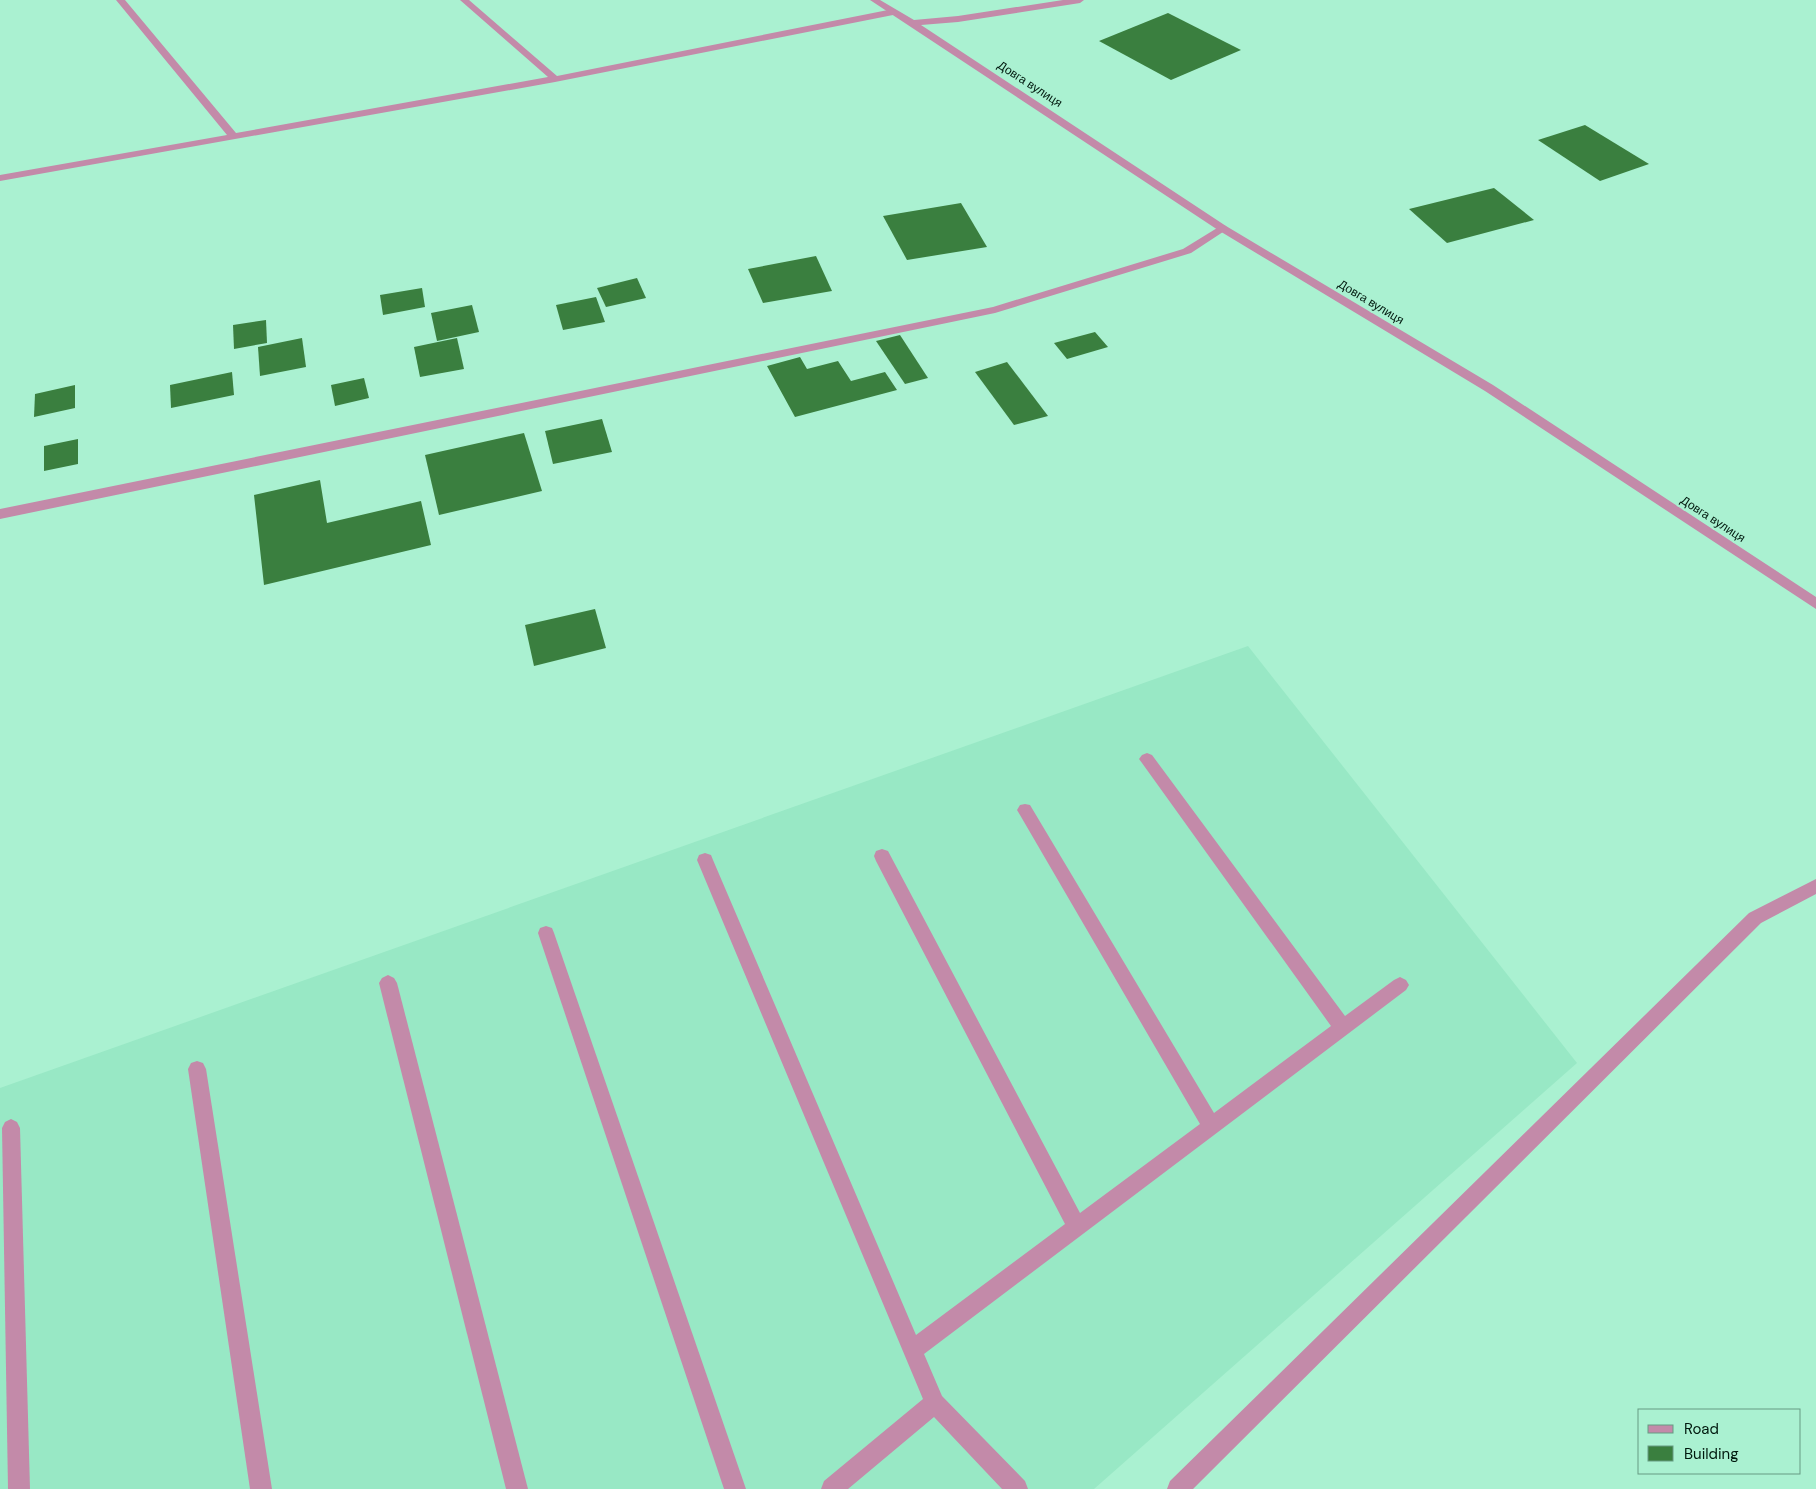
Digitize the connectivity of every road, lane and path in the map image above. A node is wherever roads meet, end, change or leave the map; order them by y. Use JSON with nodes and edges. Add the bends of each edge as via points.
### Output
{"nodes":[{"id":1,"x":120,"y":0,"type":"edge"},
{"id":2,"x":464,"y":0,"type":"edge"},
{"id":3,"x":874,"y":0,"type":"edge"},
{"id":4,"x":1080,"y":0,"type":"edge"},
{"id":5,"x":893,"y":12,"type":"junction"},
{"id":6,"x":912,"y":23,"type":"junction"},
{"id":7,"x":554,"y":78,"type":"junction"},
{"id":8,"x":234,"y":137,"type":"junction"},
{"id":9,"x":0,"y":178,"type":"edge"},
{"id":10,"x":1222,"y":228,"type":"junction"},
{"id":11,"x":0,"y":514,"type":"edge"},
{"id":12,"x":1816,"y":604,"type":"edge"},
{"id":13,"x":1147,"y":759,"type":"dead end"},
{"id":14,"x":1025,"y":810,"type":"dead end"},
{"id":15,"x":882,"y":856,"type":"dead end"},
{"id":16,"x":705,"y":860,"type":"dead end"},
{"id":17,"x":1816,"y":886,"type":"edge"},
{"id":18,"x":546,"y":933,"type":"dead end"},
{"id":19,"x":388,"y":983,"type":"dead end"},
{"id":20,"x":1400,"y":985,"type":"dead end"},
{"id":21,"x":1343,"y":1028,"type":"junction"},
{"id":22,"x":197,"y":1069,"type":"dead end"},
{"id":23,"x":1212,"y":1126,"type":"junction"},
{"id":24,"x":11,"y":1128,"type":"dead end"},
{"id":25,"x":1077,"y":1227,"type":"junction"},
{"id":26,"x":913,"y":1350,"type":"junction"},
{"id":27,"x":935,"y":1403,"type":"junction"},
{"id":28,"x":19,"y":1489,"type":"edge"},
{"id":29,"x":261,"y":1489,"type":"edge"},
{"id":30,"x":517,"y":1489,"type":"edge"},
{"id":31,"x":735,"y":1489,"type":"edge"},
{"id":32,"x":832,"y":1489,"type":"edge"},
{"id":33,"x":1017,"y":1489,"type":"edge"},
{"id":34,"x":1178,"y":1489,"type":"edge"}],
"edges":[{"from":1,"to":8,"type":"street"},
{"from":2,"to":7,"type":"street"},
{"from":3,"to":5,"type":"street","name":"Довга вулиця"},
{"from":4,"to":6,"type":"street"},
{"from":5,"to":6,"type":"street","name":"Довга вулиця"},
{"from":5,"to":7,"type":"street"},
{"from":6,"to":10,"type":"street","name":"Довга вулиця"},
{"from":7,"to":8,"type":"street"},
{"from":8,"to":9,"type":"street"},
{"from":10,"to":11,"type":"street","via":[[1187,251],[995,310]]},
{"from":10,"to":12,"type":"street","name":"Довга вулиця","via":[[1489,388]]},
{"from":13,"to":21,"type":"street"},
{"from":14,"to":23,"type":"street"},
{"from":15,"to":25,"type":"street"},
{"from":16,"to":26,"type":"street"},
{"from":17,"to":34,"type":"street","via":[[1755,918]]},
{"from":18,"to":31,"type":"street"},
{"from":19,"to":30,"type":"street"},
{"from":20,"to":21,"type":"street"},
{"from":21,"to":23,"type":"street"},
{"from":22,"to":29,"type":"street"},
{"from":23,"to":25,"type":"street"},
{"from":24,"to":28,"type":"street"},
{"from":25,"to":26,"type":"street"},
{"from":26,"to":27,"type":"street"},
{"from":27,"to":32,"type":"street"},
{"from":27,"to":33,"type":"street"}]}
